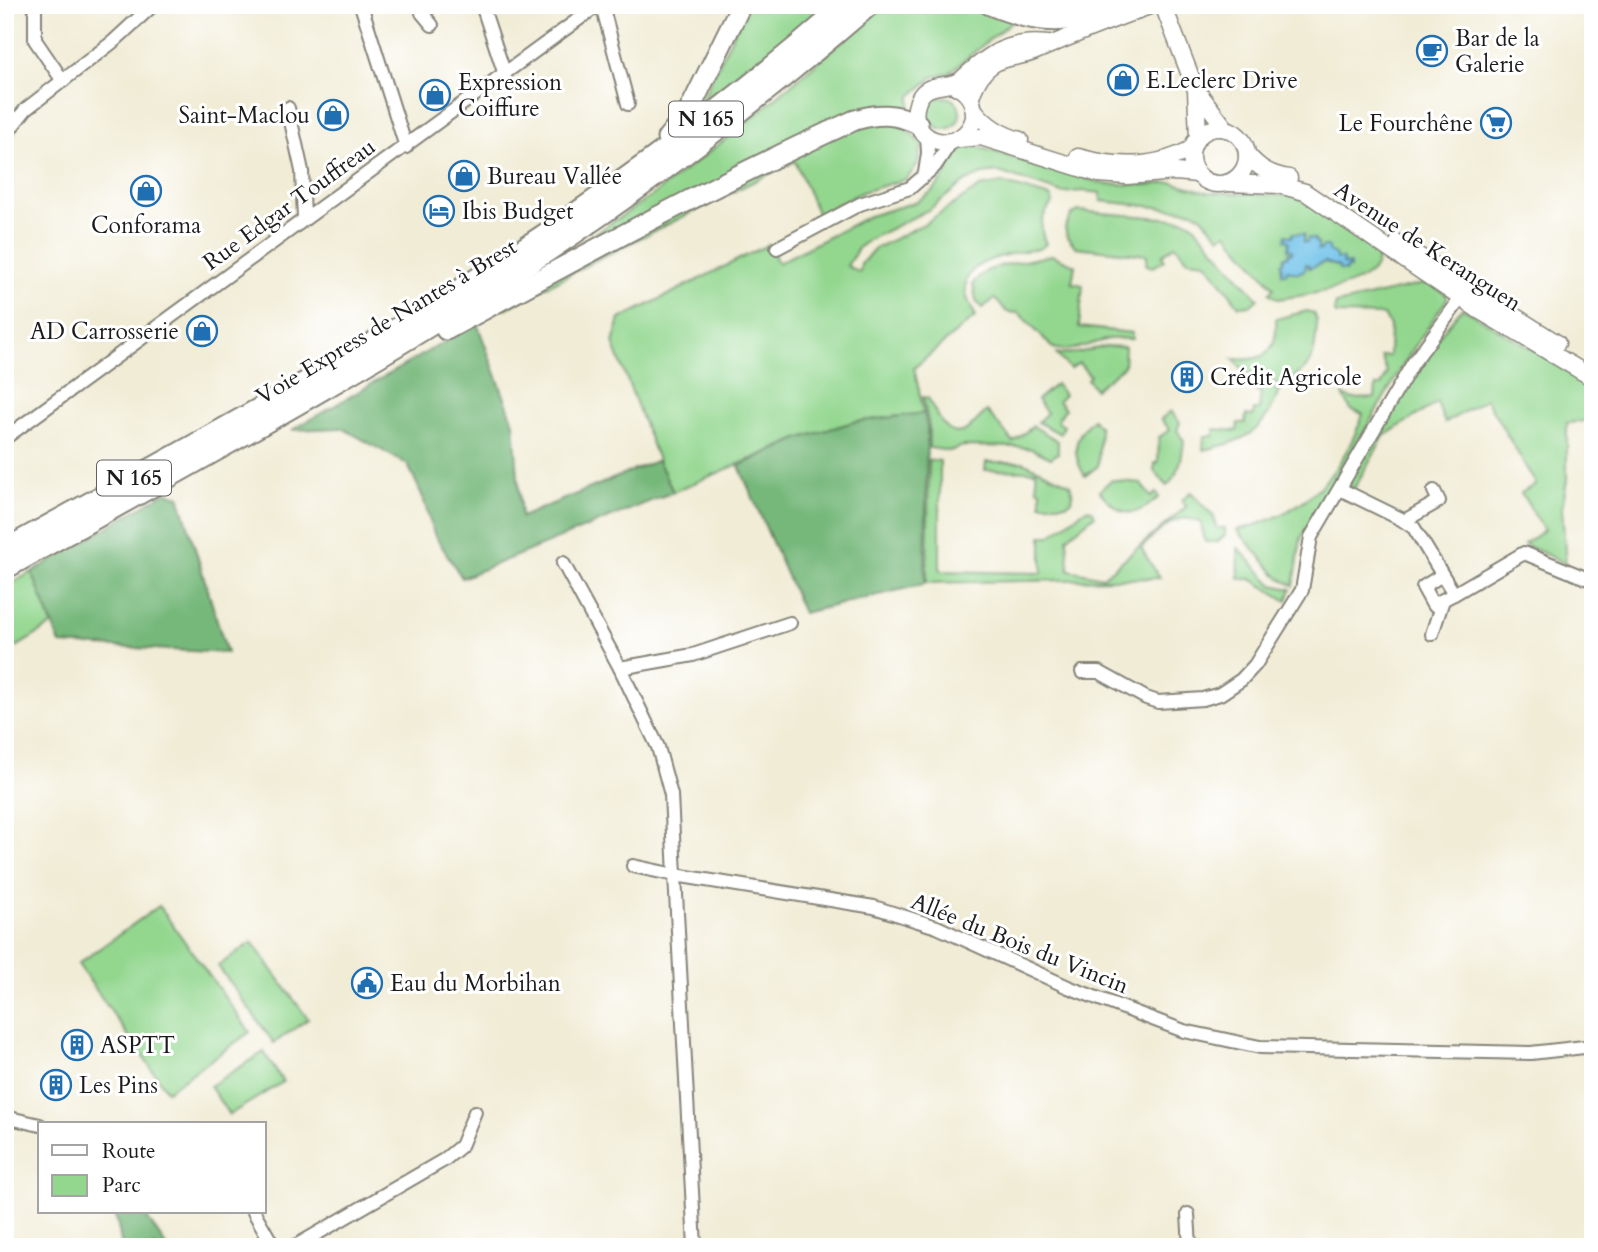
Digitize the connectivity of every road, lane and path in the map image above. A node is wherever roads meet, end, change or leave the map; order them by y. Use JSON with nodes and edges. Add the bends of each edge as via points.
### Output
{"nodes":[{"id":1,"x":35,"y":5,"type":"edge"},
{"id":2,"x":153,"y":5,"type":"edge"},
{"id":3,"x":361,"y":5,"type":"edge"},
{"id":4,"x":433,"y":5,"type":"edge"},
{"id":5,"x":482,"y":5,"type":"edge"},
{"id":6,"x":600,"y":5,"type":"edge"},
{"id":7,"x":741,"y":5,"type":"edge"},
{"id":8,"x":845,"y":5,"type":"edge"},
{"id":9,"x":870,"y":5,"type":"edge"},
{"id":10,"x":990,"y":5,"type":"edge"},
{"id":11,"x":1037,"y":5,"type":"edge"},
{"id":12,"x":1108,"y":5,"type":"edge"},
{"id":13,"x":1152,"y":5,"type":"edge"},
{"id":14,"x":1133,"y":8,"type":"edge"},
{"id":15,"x":1165,"y":11,"type":"edge"},
{"id":16,"x":432,"y":25,"type":"dead end"},
{"id":17,"x":1048,"y":44,"type":"junction"},
{"id":18,"x":505,"y":75,"type":"junction"},
{"id":19,"x":63,"y":81,"type":"junction"},
{"id":20,"x":951,"y":84,"type":"junction"},
{"id":21,"x":1196,"y":90,"type":"junction"},
{"id":22,"x":628,"y":104,"type":"dead end"},
{"id":23,"x":972,"y":104,"type":"junction"},
{"id":24,"x":288,"y":108,"type":"dead end"},
{"id":25,"x":1226,"y":128,"type":"junction"},
{"id":26,"x":922,"y":130,"type":"junction"},
{"id":27,"x":955,"y":140,"type":"junction"},
{"id":28,"x":1195,"y":143,"type":"junction"},
{"id":29,"x":5,"y":147,"type":"edge"},
{"id":30,"x":406,"y":147,"type":"junction"},
{"id":31,"x":1247,"y":154,"type":"junction"},
{"id":32,"x":926,"y":173,"type":"junction"},
{"id":33,"x":1197,"y":174,"type":"junction"},
{"id":34,"x":1228,"y":183,"type":"junction"},
{"id":35,"x":304,"y":218,"type":"junction"},
{"id":36,"x":559,"y":223,"type":"junction"},
{"id":37,"x":777,"y":248,"type":"dead end"},
{"id":38,"x":1461,"y":298,"type":"junction"},
{"id":39,"x":1593,"y":365,"type":"edge"},
{"id":40,"x":1593,"y":378,"type":"edge"},
{"id":41,"x":332,"y":385,"type":"junction"},
{"id":42,"x":5,"y":438,"type":"edge"},
{"id":43,"x":1340,"y":489,"type":"junction"},
{"id":44,"x":1434,"y":491,"type":"dead end"},
{"id":45,"x":1404,"y":521,"type":"junction"},
{"id":46,"x":5,"y":549,"type":"edge"},
{"id":47,"x":563,"y":563,"type":"dead end"},
{"id":48,"x":5,"y":569,"type":"edge"},
{"id":49,"x":1442,"y":575,"type":"junction"},
{"id":50,"x":1593,"y":581,"type":"edge"},
{"id":51,"x":1448,"y":597,"type":"junction"},
{"id":52,"x":790,"y":623,"type":"dead end"},
{"id":53,"x":1432,"y":634,"type":"dead end"},
{"id":54,"x":620,"y":668,"type":"junction"},
{"id":55,"x":1082,"y":673,"type":"dead end"},
{"id":56,"x":633,"y":866,"type":"dead end"},
{"id":57,"x":675,"y":875,"type":"junction"},
{"id":58,"x":1593,"y":1046,"type":"edge"},
{"id":59,"x":475,"y":1112,"type":"dead end"},
{"id":60,"x":5,"y":1117,"type":"edge"},
{"id":61,"x":38,"y":1125,"type":"edge"},
{"id":62,"x":255,"y":1214,"type":"edge"},
{"id":63,"x":1188,"y":1214,"type":"dead end"},
{"id":64,"x":274,"y":1247,"type":"edge"},
{"id":65,"x":294,"y":1247,"type":"edge"},
{"id":66,"x":695,"y":1247,"type":"edge"},
{"id":67,"x":1190,"y":1247,"type":"edge"}],
"edges":[{"from":1,"to":19,"type":"street","via":[[35,40]]},
{"from":2,"to":19,"type":"street"},
{"from":3,"to":30,"type":"street"},
{"from":4,"to":16,"type":"street","via":[[422,13]]},
{"from":5,"to":18,"type":"street"},
{"from":6,"to":18,"type":"street","name":"Rue Edgar Touffreau"},
{"from":6,"to":22,"type":"street"},
{"from":7,"to":36,"type":"highway","via":[[682,122],[575,204]]},
{"from":8,"to":36,"type":"highway","name":"Voie Express de Nantes à Brest","number":"N 165","via":[[700,124]]},
{"from":9,"to":41,"type":"highway","name":"Voie Express de Nantes à Brest","number":"N 165","via":[[748,106],[607,211]]},
{"from":10,"to":14,"type":"highway","via":[[1041,22],[1072,21]]},
{"from":11,"to":12,"type":"main road","via":[[1064,15]]},
{"from":13,"to":14,"type":"main road"},
{"from":14,"to":17,"type":"main road"},
{"from":15,"to":21,"type":"main road"},
{"from":17,"to":20,"type":"main road","via":[[1002,48]]},
{"from":17,"to":23,"type":"main road","via":[[994,64],[979,77]]},
{"from":18,"to":30,"type":"street","name":"Rue Edgar Touffreau"},
{"from":19,"to":29,"type":"street","via":[[17,118]]},
{"from":20,"to":23,"type":"main road","via":[[962,89]]},
{"from":20,"to":26,"type":"main road","via":[[934,86],[921,96],[916,113]]},
{"from":21,"to":25,"type":"main road"},
{"from":21,"to":28,"type":"main road"},
{"from":23,"to":27,"type":"main road","via":[[969,130]]},
{"from":23,"to":28,"type":"main road","via":[[986,123],[1013,138],[1111,165],[1174,158]]},
{"from":24,"to":35,"type":"street","via":[[302,172]]},
{"from":25,"to":28,"type":"main road","via":[[1211,129]]},
{"from":25,"to":31,"type":"main road","via":[[1243,141]]},
{"from":26,"to":27,"type":"main road","via":[[941,142]]},
{"from":26,"to":32,"type":"street","via":[[928,153]]},
{"from":26,"to":41,"type":"highway","via":[[889,114],[844,125],[638,226],[367,373]]},
{"from":27,"to":32,"type":"street"},
{"from":27,"to":33,"type":"main road","via":[[981,137],[1098,174]]},
{"from":28,"to":33,"type":"main road","via":[[1191,162]]},
{"from":30,"to":35,"type":"street","name":"Rue Edgar Touffreau"},
{"from":31,"to":34,"type":"main road","via":[[1244,169]]},
{"from":31,"to":39,"type":"main road","name":"Avenue de Keranguen","via":[[1261,169],[1299,181]]},
{"from":32,"to":37,"type":"street","via":[[910,188],[860,204]]},
{"from":33,"to":34,"type":"main road","via":[[1211,183]]},
{"from":34,"to":38,"type":"main road","name":"Avenue de Keranguen","via":[[1279,185],[1305,192]]},
{"from":35,"to":42,"type":"street","name":"Rue Edgar Touffreau"},
{"from":36,"to":46,"type":"highway","name":"Voie Express de Nantes à Brest","number":"N 165","via":[[384,335]]},
{"from":38,"to":40,"type":"main road","name":"Avenue de Keranguen"},
{"from":38,"to":43,"type":"street","via":[[1413,363]]},
{"from":41,"to":48,"type":"highway","name":"Voie Express de Nantes à Brest","number":"N 165"},
{"from":43,"to":45,"type":"street"},
{"from":43,"to":55,"type":"street","via":[[1311,537],[1303,590],[1241,680],[1203,699],[1158,702],[1099,672]]},
{"from":44,"to":45,"type":"street","via":[[1439,500]]},
{"from":45,"to":49,"type":"street","via":[[1414,528]]},
{"from":47,"to":54,"type":"street"},
{"from":49,"to":51,"type":"street"},
{"from":49,"to":51,"type":"street","via":[[1423,587],[1433,605]]},
{"from":50,"to":51,"type":"street","via":[[1524,553]]},
{"from":51,"to":53,"type":"street"},
{"from":52,"to":54,"type":"street","via":[[693,655]]},
{"from":54,"to":57,"type":"street","via":[[658,747],[671,795]]},
{"from":56,"to":57,"type":"street","name":"Allée du Bois du Vincin"},
{"from":57,"to":58,"type":"street","name":"Allée du Bois du Vincin","via":[[874,907],[937,927],[1068,987],[1184,1031],[1260,1047],[1531,1053]]},
{"from":57,"to":66,"type":"street"},
{"from":59,"to":65,"type":"street","via":[[461,1146],[444,1160]]},
{"from":60,"to":61,"type":"street"},
{"from":62,"to":64,"type":"street"},
{"from":63,"to":67,"type":"street"}]}
